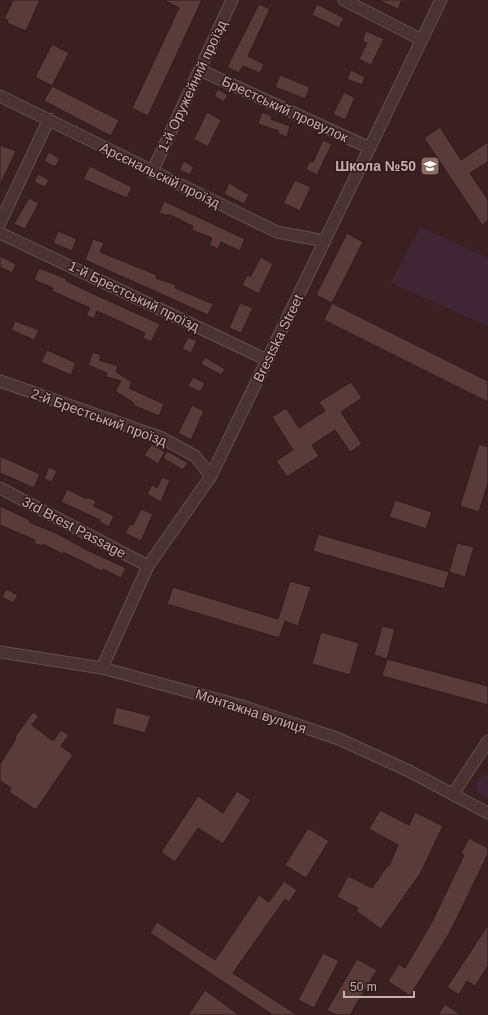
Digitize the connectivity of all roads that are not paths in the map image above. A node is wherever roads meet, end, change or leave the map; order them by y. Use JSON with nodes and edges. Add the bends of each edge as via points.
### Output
{"nodes":[{"id":1,"x":232,"y":0,"type":"edge"},
{"id":2,"x":344,"y":0,"type":"edge"},
{"id":3,"x":442,"y":0,"type":"edge"},
{"id":4,"x":422,"y":40,"type":"junction"},
{"id":5,"x":200,"y":70,"type":"junction"},
{"id":6,"x":0,"y":96,"type":"edge"},
{"id":7,"x":48,"y":119,"type":"junction"},
{"id":8,"x":370,"y":148,"type":"junction"},
{"id":9,"x":152,"y":172,"type":"junction"},
{"id":10,"x":0,"y":223,"type":"edge"},
{"id":11,"x":0,"y":233,"type":"edge"},
{"id":12,"x":325,"y":242,"type":"junction"},
{"id":13,"x":267,"y":360,"type":"junction"},
{"id":14,"x":0,"y":381,"type":"edge"},
{"id":15,"x":211,"y":476,"type":"junction"},
{"id":16,"x":0,"y":488,"type":"edge"},
{"id":17,"x":148,"y":566,"type":"junction"},
{"id":18,"x":0,"y":652,"type":"edge"},
{"id":19,"x":102,"y":668,"type":"junction"},
{"id":20,"x":488,"y":741,"type":"edge"},
{"id":21,"x":453,"y":794,"type":"junction"},
{"id":22,"x":488,"y":813,"type":"edge"}],
"edges":[{"from":1,"to":5,"type":"street","name":"1-й Оружейний проїзд"},
{"from":2,"to":4,"type":"street"},
{"from":3,"to":4,"type":"street","name":"Brestska Street"},
{"from":4,"to":8,"type":"street","name":"Brestska Street"},
{"from":5,"to":8,"type":"street","name":"Брестський провулок"},
{"from":5,"to":9,"type":"street","name":"1-й Оружейний проїзд"},
{"from":6,"to":7,"type":"street","name":"Арсєнальскій проїзд"},
{"from":7,"to":9,"type":"street","name":"Арсєнальскій проїзд"},
{"from":7,"to":10,"type":"street"},
{"from":8,"to":12,"type":"street","name":"Brestska Street"},
{"from":9,"to":12,"type":"street","name":"Арсєнальскій проїзд","via":[[277,232]]},
{"from":11,"to":13,"type":"street","name":"1-й Брестський проїзд"},
{"from":12,"to":13,"type":"street","name":"Brestska Street"},
{"from":13,"to":15,"type":"street","name":"Brestska Street"},
{"from":14,"to":15,"type":"street","name":"2-й Брестський проїзд","via":[[162,438],[195,456]]},
{"from":15,"to":17,"type":"street","name":"Brestska Street"},
{"from":16,"to":17,"type":"street","name":"3rd Brest Passage"},
{"from":17,"to":19,"type":"street","name":"Brestska Street"},
{"from":18,"to":19,"type":"street","name":"Монтажна вулиця"},
{"from":19,"to":21,"type":"street","name":"Монтажна вулиця","via":[[242,706],[339,739],[408,770]]},
{"from":20,"to":21,"type":"street"},
{"from":21,"to":22,"type":"street","name":"Монтажна вулиця"}]}
